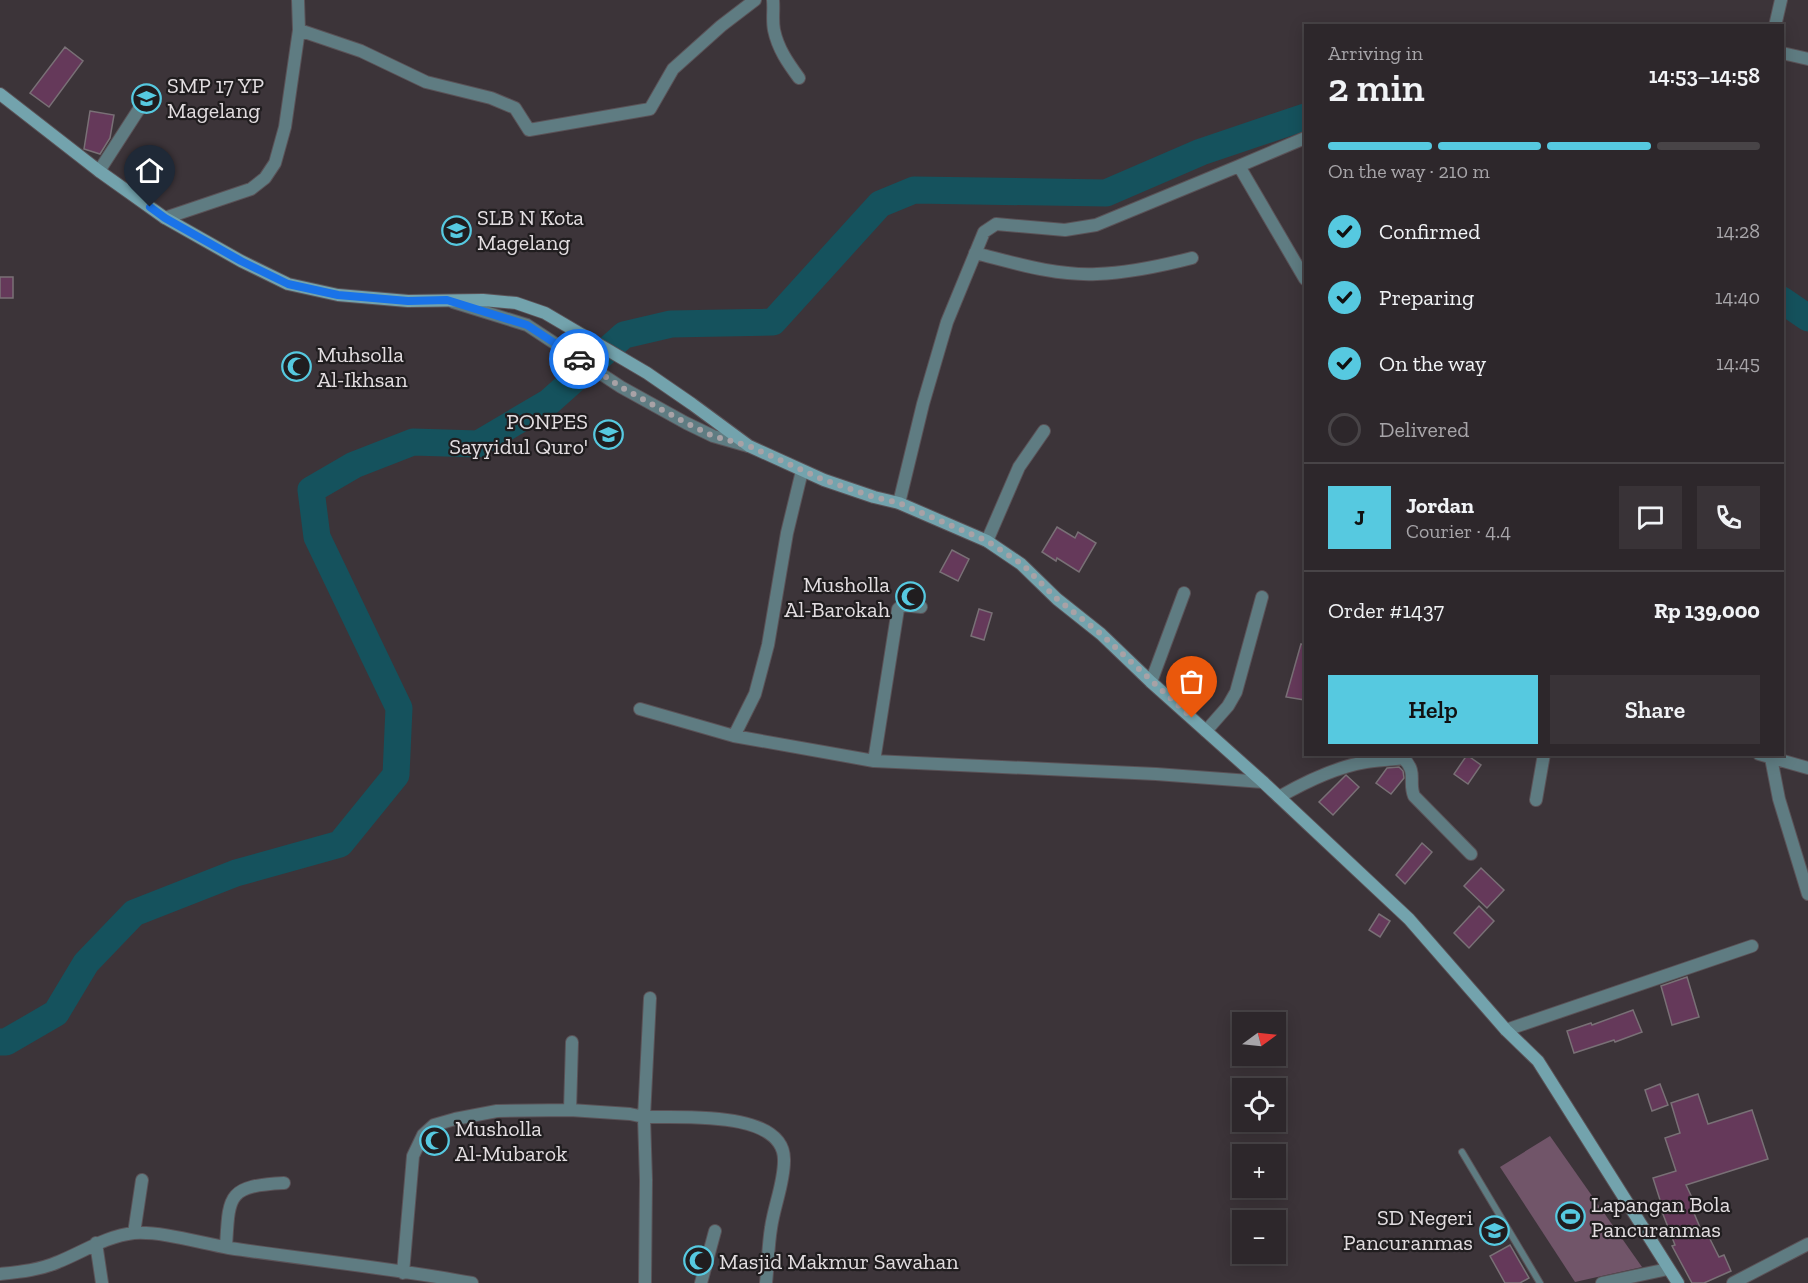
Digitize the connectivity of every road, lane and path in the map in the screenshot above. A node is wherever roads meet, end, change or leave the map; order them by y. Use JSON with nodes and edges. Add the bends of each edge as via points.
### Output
{"nodes":[{"id":1,"x":298,"y":0,"type":"edge"},
{"id":2,"x":755,"y":0,"type":"edge"},
{"id":3,"x":773,"y":0,"type":"edge"},
{"id":4,"x":1781,"y":0,"type":"edge"},
{"id":5,"x":1775,"y":24,"type":"edge"},
{"id":6,"x":299,"y":30,"type":"junction"},
{"id":7,"x":1784,"y":53,"type":"edge"},
{"id":8,"x":1808,"y":59,"type":"edge"},
{"id":9,"x":799,"y":78,"type":"dead end"},
{"id":10,"x":0,"y":94,"type":"edge"},
{"id":11,"x":141,"y":105,"type":"dead end"},
{"id":12,"x":1303,"y":143,"type":"edge"},
{"id":13,"x":1239,"y":166,"type":"junction"},
{"id":14,"x":99,"y":171,"type":"junction"},
{"id":15,"x":165,"y":218,"type":"junction"},
{"id":16,"x":975,"y":253,"type":"junction"},
{"id":17,"x":1192,"y":258,"type":"dead end"},
{"id":18,"x":1304,"y":277,"type":"edge"},
{"id":19,"x":447,"y":300,"type":"junction"},
{"id":20,"x":1044,"y":431,"type":"dead end"},
{"id":21,"x":749,"y":446,"type":"junction"},
{"id":22,"x":802,"y":471,"type":"junction"},
{"id":23,"x":899,"y":503,"type":"junction"},
{"id":24,"x":987,"y":541,"type":"junction"},
{"id":25,"x":1184,"y":593,"type":"dead end"},
{"id":26,"x":1262,"y":597,"type":"dead end"},
{"id":27,"x":921,"y":607,"type":"dead end"},
{"id":28,"x":1151,"y":682,"type":"junction"},
{"id":29,"x":640,"y":709,"type":"dead end"},
{"id":30,"x":1206,"y":731,"type":"junction"},
{"id":31,"x":734,"y":736,"type":"junction"},
{"id":32,"x":1405,"y":756,"type":"edge"},
{"id":33,"x":1544,"y":756,"type":"edge"},
{"id":34,"x":1765,"y":756,"type":"edge"},
{"id":35,"x":1366,"y":758,"type":"edge"},
{"id":36,"x":874,"y":761,"type":"junction"},
{"id":37,"x":1808,"y":768,"type":"edge"},
{"id":38,"x":1263,"y":782,"type":"junction"},
{"id":39,"x":1279,"y":797,"type":"junction"},
{"id":40,"x":1536,"y":800,"type":"dead end"},
{"id":41,"x":1471,"y":854,"type":"dead end"},
{"id":42,"x":1808,"y":894,"type":"edge"},
{"id":43,"x":1752,"y":946,"type":"dead end"},
{"id":44,"x":650,"y":998,"type":"dead end"},
{"id":45,"x":1506,"y":1030,"type":"junction"},
{"id":46,"x":572,"y":1042,"type":"dead end"},
{"id":47,"x":570,"y":1110,"type":"junction"},
{"id":48,"x":644,"y":1117,"type":"junction"},
{"id":49,"x":1462,"y":1152,"type":"dead end"},
{"id":50,"x":142,"y":1180,"type":"dead end"},
{"id":51,"x":284,"y":1183,"type":"dead end"},
{"id":52,"x":715,"y":1231,"type":"dead end"},
{"id":53,"x":134,"y":1233,"type":"junction"},
{"id":54,"x":96,"y":1243,"type":"junction"},
{"id":55,"x":1808,"y":1245,"type":"edge"},
{"id":56,"x":226,"y":1247,"type":"junction"},
{"id":57,"x":1668,"y":1269,"type":"junction"},
{"id":58,"x":0,"y":1274,"type":"edge"},
{"id":59,"x":396,"y":1276,"type":"edge"},
{"id":60,"x":102,"y":1283,"type":"edge"},
{"id":61,"x":472,"y":1283,"type":"edge"},
{"id":62,"x":645,"y":1283,"type":"edge"},
{"id":63,"x":701,"y":1283,"type":"edge"},
{"id":64,"x":766,"y":1283,"type":"edge"},
{"id":65,"x":1540,"y":1283,"type":"edge"},
{"id":66,"x":1602,"y":1283,"type":"edge"},
{"id":67,"x":1678,"y":1283,"type":"edge"},
{"id":68,"x":1733,"y":1283,"type":"edge"}],
"edges":[{"from":1,"to":6,"type":"street"},
{"from":2,"to":6,"type":"street","via":[[673,69],[650,109],[529,130],[515,108],[507,104],[426,82],[361,51]]},
{"from":3,"to":9,"type":"street","via":[[777,42]]},
{"from":4,"to":5,"type":"street"},
{"from":6,"to":15,"type":"street","via":[[285,127],[275,163],[265,178],[251,189]]},
{"from":7,"to":8,"type":"street"},
{"from":10,"to":14,"type":"street"},
{"from":11,"to":14,"type":"street"},
{"from":12,"to":13,"type":"street"},
{"from":13,"to":16,"type":"street","via":[[1096,225],[1065,231],[996,224],[984,231]]},
{"from":13,"to":18,"type":"street"},
{"from":14,"to":15,"type":"street"},
{"from":15,"to":19,"type":"street","via":[[288,284],[338,295]]},
{"from":16,"to":17,"type":"street","via":[[1032,268],[1096,274]]},
{"from":16,"to":23,"type":"street","via":[[947,322]]},
{"from":19,"to":21,"type":"street","via":[[527,325],[621,387],[686,423]]},
{"from":19,"to":21,"type":"street","via":[[516,303],[545,313],[647,373]]},
{"from":20,"to":24,"type":"street","via":[[1019,467]]},
{"from":21,"to":22,"type":"street"},
{"from":22,"to":23,"type":"street"},
{"from":22,"to":31,"type":"street","via":[[768,645],[755,694]]},
{"from":23,"to":24,"type":"street"},
{"from":24,"to":28,"type":"street","via":[[1022,564]]},
{"from":25,"to":28,"type":"street"},
{"from":26,"to":30,"type":"street","via":[[1236,692]]},
{"from":27,"to":36,"type":"street","via":[[903,605],[898,609]]},
{"from":28,"to":30,"type":"street"},
{"from":29,"to":31,"type":"street"},
{"from":30,"to":38,"type":"street"},
{"from":31,"to":36,"type":"street"},
{"from":32,"to":35,"type":"street"},
{"from":32,"to":41,"type":"street","via":[[1412,771],[1414,796]]},
{"from":33,"to":40,"type":"street"},
{"from":34,"to":37,"type":"street"},
{"from":34,"to":42,"type":"street"},
{"from":35,"to":39,"type":"street"},
{"from":36,"to":38,"type":"street"},
{"from":38,"to":39,"type":"street"},
{"from":39,"to":45,"type":"street","via":[[1409,919]]},
{"from":43,"to":45,"type":"street"},
{"from":44,"to":48,"type":"street"},
{"from":45,"to":57,"type":"street","via":[[1538,1060]]},
{"from":46,"to":47,"type":"street"},
{"from":47,"to":48,"type":"street"},
{"from":47,"to":59,"type":"street","via":[[497,1111],[434,1125],[413,1156]]},
{"from":48,"to":62,"type":"street"},
{"from":48,"to":64,"type":"street","via":[[732,1119],[773,1135],[779,1142],[784,1160],[770,1230]]},
{"from":49,"to":65,"type":"lane"},
{"from":50,"to":53,"type":"street"},
{"from":51,"to":56,"type":"street","via":[[244,1188],[233,1197],[228,1206]]},
{"from":52,"to":63,"type":"street"},
{"from":53,"to":54,"type":"street"},
{"from":53,"to":56,"type":"street"},
{"from":54,"to":58,"type":"street","via":[[57,1263]]},
{"from":54,"to":60,"type":"street"},
{"from":55,"to":68,"type":"street"},
{"from":56,"to":59,"type":"street"},
{"from":57,"to":66,"type":"street"},
{"from":57,"to":67,"type":"street"},
{"from":59,"to":61,"type":"street","via":[[418,1273]]}]}
